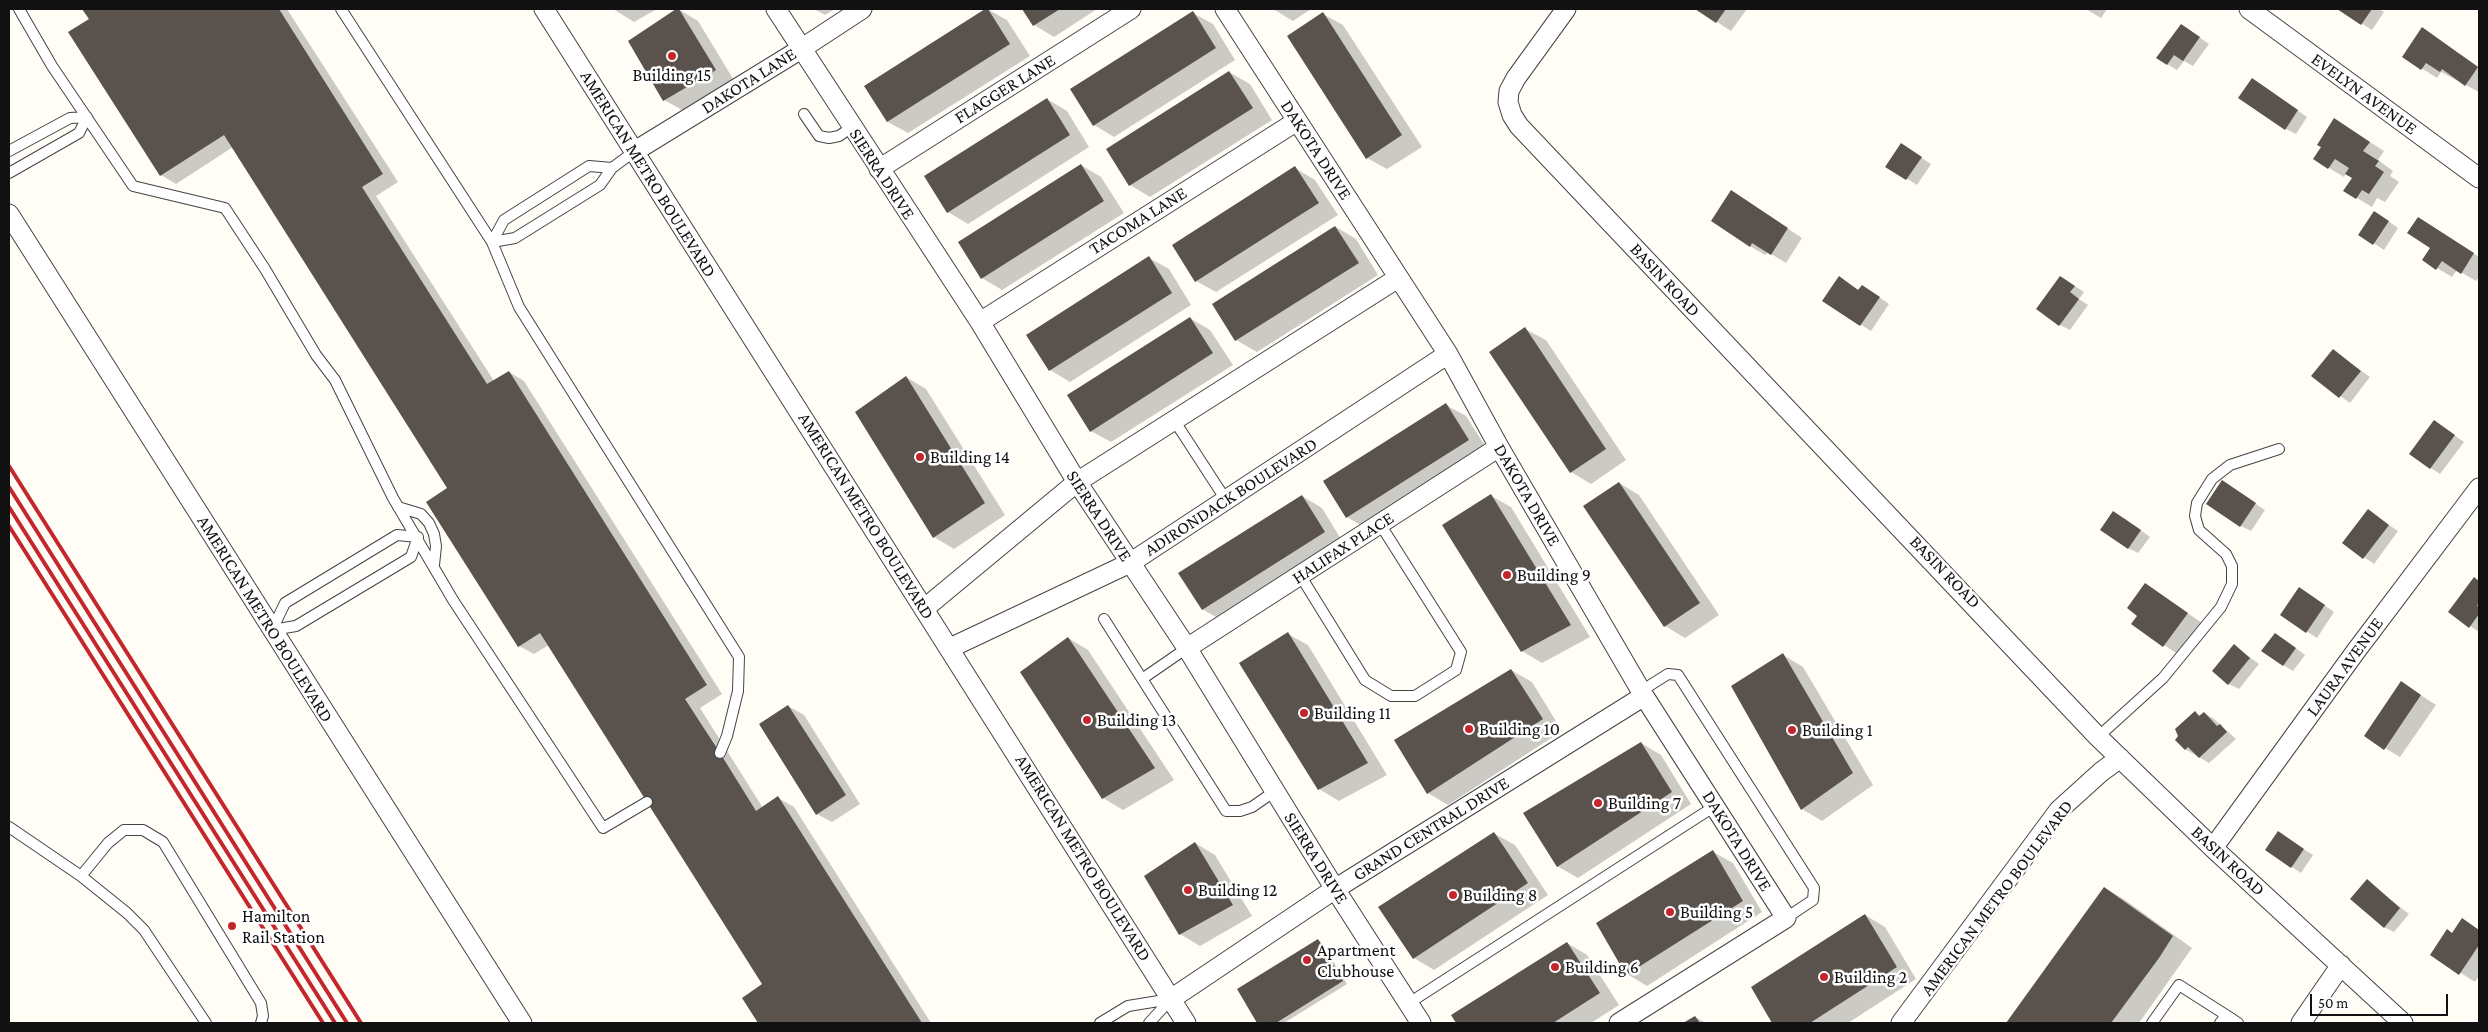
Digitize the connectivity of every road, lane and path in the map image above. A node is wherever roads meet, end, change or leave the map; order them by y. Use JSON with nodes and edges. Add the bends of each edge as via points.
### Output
{"nodes":[{"id":1,"x":19,"y":9,"type":"edge"},
{"id":2,"x":341,"y":9,"type":"edge"},
{"id":3,"x":544,"y":9,"type":"edge"},
{"id":4,"x":776,"y":9,"type":"edge"},
{"id":5,"x":862,"y":9,"type":"edge"},
{"id":6,"x":1131,"y":9,"type":"edge"},
{"id":7,"x":1225,"y":9,"type":"edge"},
{"id":8,"x":1566,"y":9,"type":"edge"},
{"id":9,"x":2249,"y":9,"type":"edge"},
{"id":10,"x":801,"y":49,"type":"junction"},
{"id":11,"x":804,"y":114,"type":"dead end"},
{"id":12,"x":87,"y":117,"type":"junction"},
{"id":13,"x":1297,"y":120,"type":"junction"},
{"id":14,"x":852,"y":126,"type":"junction"},
{"id":15,"x":9,"y":150,"type":"edge"},
{"id":16,"x":635,"y":151,"type":"junction"},
{"id":17,"x":612,"y":168,"type":"junction"},
{"id":18,"x":879,"y":169,"type":"junction"},
{"id":19,"x":9,"y":173,"type":"edge"},
{"id":20,"x":2479,"y":178,"type":"edge"},
{"id":21,"x":9,"y":214,"type":"edge"},
{"id":22,"x":492,"y":242,"type":"junction"},
{"id":23,"x":1398,"y":278,"type":"junction"},
{"id":24,"x":980,"y":322,"type":"junction"},
{"id":25,"x":1448,"y":354,"type":"junction"},
{"id":26,"x":1174,"y":420,"type":"junction"},
{"id":27,"x":1499,"y":447,"type":"junction"},
{"id":28,"x":2279,"y":449,"type":"dead end"},
{"id":29,"x":1077,"y":482,"type":"junction"},
{"id":30,"x":2479,"y":488,"type":"edge"},
{"id":31,"x":1226,"y":500,"type":"junction"},
{"id":32,"x":398,"y":507,"type":"junction"},
{"id":33,"x":1380,"y":524,"type":"junction"},
{"id":34,"x":418,"y":537,"type":"junction"},
{"id":35,"x":1130,"y":564,"type":"junction"},
{"id":36,"x":434,"y":565,"type":"junction"},
{"id":37,"x":1300,"y":575,"type":"junction"},
{"id":38,"x":925,"y":608,"type":"junction"},
{"id":39,"x":1104,"y":619,"type":"dead end"},
{"id":40,"x":272,"y":630,"type":"junction"},
{"id":41,"x":950,"y":648,"type":"junction"},
{"id":42,"x":1187,"y":648,"type":"junction"},
{"id":43,"x":1142,"y":679,"type":"junction"},
{"id":44,"x":1642,"y":693,"type":"junction"},
{"id":45,"x":2098,"y":737,"type":"junction"},
{"id":46,"x":720,"y":753,"type":"dead end"},
{"id":47,"x":2120,"y":758,"type":"junction"},
{"id":48,"x":1275,"y":791,"type":"junction"},
{"id":49,"x":647,"y":802,"type":"dead end"},
{"id":50,"x":1715,"y":806,"type":"junction"},
{"id":51,"x":9,"y":827,"type":"edge"},
{"id":52,"x":2213,"y":848,"type":"junction"},
{"id":53,"x":81,"y":876,"type":"junction"},
{"id":54,"x":1335,"y":889,"type":"junction"},
{"id":55,"x":1786,"y":918,"type":"junction"},
{"id":56,"x":2341,"y":965,"type":"junction"},
{"id":57,"x":1172,"y":999,"type":"junction"},
{"id":58,"x":1408,"y":1004,"type":"junction"},
{"id":59,"x":2223,"y":1019,"type":"edge"},
{"id":60,"x":206,"y":1023,"type":"edge"},
{"id":61,"x":261,"y":1023,"type":"edge"},
{"id":62,"x":522,"y":1023,"type":"edge"},
{"id":63,"x":1100,"y":1023,"type":"edge"},
{"id":64,"x":1149,"y":1023,"type":"edge"},
{"id":65,"x":1186,"y":1023,"type":"edge"},
{"id":66,"x":1421,"y":1023,"type":"edge"},
{"id":67,"x":1619,"y":1023,"type":"edge"},
{"id":68,"x":1902,"y":1023,"type":"edge"},
{"id":69,"x":2152,"y":1023,"type":"edge"},
{"id":70,"x":2238,"y":1023,"type":"edge"},
{"id":71,"x":2301,"y":1023,"type":"edge"},
{"id":72,"x":2403,"y":1023,"type":"edge"}],
"edges":[{"from":1,"to":12,"type":"lane"},
{"from":2,"to":22,"type":"lane"},
{"from":3,"to":16,"type":"street","name":"AMERICAN METRO BOULEVARD"},
{"from":4,"to":10,"type":"street","name":"SIERRA DRIVE"},
{"from":5,"to":10,"type":"street","name":"DAKOTA LANE"},
{"from":6,"to":18,"type":"street","name":"FLAGGER LANE"},
{"from":7,"to":13,"type":"street","name":"DAKOTA DRIVE"},
{"from":8,"to":45,"type":"street","name":"BASIN ROAD","via":[[1510,91],[1508,102],[1520,126]]},
{"from":9,"to":20,"type":"street","name":"EVELYN AVENUE"},
{"from":10,"to":14,"type":"street","name":"SIERRA DRIVE"},
{"from":10,"to":16,"type":"street","name":"DAKOTA LANE"},
{"from":11,"to":14,"type":"lane","via":[[815,132],[824,137],[839,136]]},
{"from":12,"to":15,"type":"lane","via":[[70,118]]},
{"from":12,"to":19,"type":"lane","via":[[79,133]]},
{"from":12,"to":32,"type":"lane","via":[[132,186],[225,208],[316,355],[335,380]]},
{"from":13,"to":23,"type":"street","name":"DAKOTA DRIVE"},
{"from":13,"to":24,"type":"street","name":"TACOMA LANE"},
{"from":14,"to":18,"type":"street","name":"SIERRA DRIVE"},
{"from":16,"to":17,"type":"lane"},
{"from":16,"to":38,"type":"street","name":"AMERICAN METRO BOULEVARD"},
{"from":17,"to":22,"type":"lane","via":[[600,185],[515,238]]},
{"from":17,"to":22,"type":"lane","via":[[589,166],[504,220]]},
{"from":18,"to":24,"type":"street","name":"SIERRA DRIVE"},
{"from":21,"to":40,"type":"street","name":"AMERICAN METRO BOULEVARD"},
{"from":22,"to":46,"type":"lane","via":[[519,307],[739,657],[738,691]]},
{"from":23,"to":25,"type":"street","name":"DAKOTA DRIVE"},
{"from":23,"to":26,"type":"street"},
{"from":24,"to":29,"type":"street","name":"SIERRA DRIVE"},
{"from":25,"to":27,"type":"street","name":"DAKOTA DRIVE"},
{"from":25,"to":31,"type":"street","name":"ADIRONDACK BOULEVARD"},
{"from":26,"to":29,"type":"street"},
{"from":26,"to":31,"type":"lane"},
{"from":27,"to":33,"type":"street","name":"HALIFAX PLACE"},
{"from":27,"to":44,"type":"street","name":"DAKOTA DRIVE"},
{"from":28,"to":45,"type":"lane","via":[[2230,465],[2212,479],[2197,503],[2196,516],[2200,530],[2226,554],[2232,566],[2232,584],[2221,606],[2163,678]]},
{"from":29,"to":35,"type":"street","name":"SIERRA DRIVE"},
{"from":29,"to":38,"type":"street"},
{"from":30,"to":52,"type":"street","name":"LAURA AVENUE"},
{"from":31,"to":35,"type":"street","name":"ADIRONDACK BOULEVARD"},
{"from":32,"to":34,"type":"lane"},
{"from":32,"to":36,"type":"lane","via":[[421,514],[429,523],[436,546]]},
{"from":33,"to":37,"type":"street","name":"HALIFAX PLACE"},
{"from":33,"to":37,"type":"lane","via":[[1461,652],[1456,670],[1415,696],[1390,696],[1365,680]]},
{"from":34,"to":36,"type":"lane"},
{"from":34,"to":40,"type":"lane","via":[[410,558],[296,626]]},
{"from":34,"to":40,"type":"lane","via":[[397,535],[285,603]]},
{"from":35,"to":41,"type":"street","name":"ADIRONDACK BOULEVARD"},
{"from":35,"to":42,"type":"street","name":"SIERRA DRIVE"},
{"from":36,"to":49,"type":"lane","via":[[453,600],[603,828]]},
{"from":37,"to":42,"type":"street","name":"HALIFAX PLACE"},
{"from":38,"to":41,"type":"street","name":"AMERICAN METRO BOULEVARD"},
{"from":39,"to":43,"type":"lane"},
{"from":40,"to":62,"type":"street","name":"AMERICAN METRO BOULEVARD"},
{"from":41,"to":57,"type":"street","name":"AMERICAN METRO BOULEVARD"},
{"from":42,"to":43,"type":"lane"},
{"from":42,"to":48,"type":"street","name":"SIERRA DRIVE"},
{"from":43,"to":48,"type":"lane","via":[[1226,811],[1240,811]]},
{"from":44,"to":50,"type":"street","name":"DAKOTA DRIVE"},
{"from":44,"to":54,"type":"street","name":"GRAND CENTRAL DRIVE"},
{"from":44,"to":55,"type":"lane","via":[[1668,674],[1678,675],[1814,888],[1813,900]]},
{"from":45,"to":47,"type":"street","name":"BASIN ROAD"},
{"from":47,"to":52,"type":"street","name":"BASIN ROAD"},
{"from":47,"to":68,"type":"street","name":"AMERICAN METRO BOULEVARD","via":[[2059,810]]},
{"from":48,"to":54,"type":"street","name":"SIERRA DRIVE"},
{"from":50,"to":55,"type":"street","name":"DAKOTA DRIVE"},
{"from":50,"to":58,"type":"lane"},
{"from":51,"to":53,"type":"lane"},
{"from":52,"to":56,"type":"street","name":"BASIN ROAD"},
{"from":53,"to":60,"type":"lane","via":[[144,930]]},
{"from":53,"to":61,"type":"lane","via":[[108,843],[124,830],[143,830],[164,842],[261,1003]]},
{"from":54,"to":57,"type":"street","name":"GRAND CENTRAL DRIVE"},
{"from":54,"to":58,"type":"street","name":"SIERRA DRIVE"},
{"from":55,"to":67,"type":"street"},
{"from":56,"to":71,"type":"street"},
{"from":56,"to":72,"type":"street","name":"BASIN ROAD"},
{"from":57,"to":63,"type":"lane","via":[[1128,1006]]},
{"from":57,"to":64,"type":"lane"},
{"from":57,"to":65,"type":"street","name":"AMERICAN METRO BOULEVARD"},
{"from":58,"to":66,"type":"street","name":"SIERRA DRIVE"},
{"from":59,"to":69,"type":"lane","via":[[2180,985]]},
{"from":59,"to":70,"type":"lane"}]}
